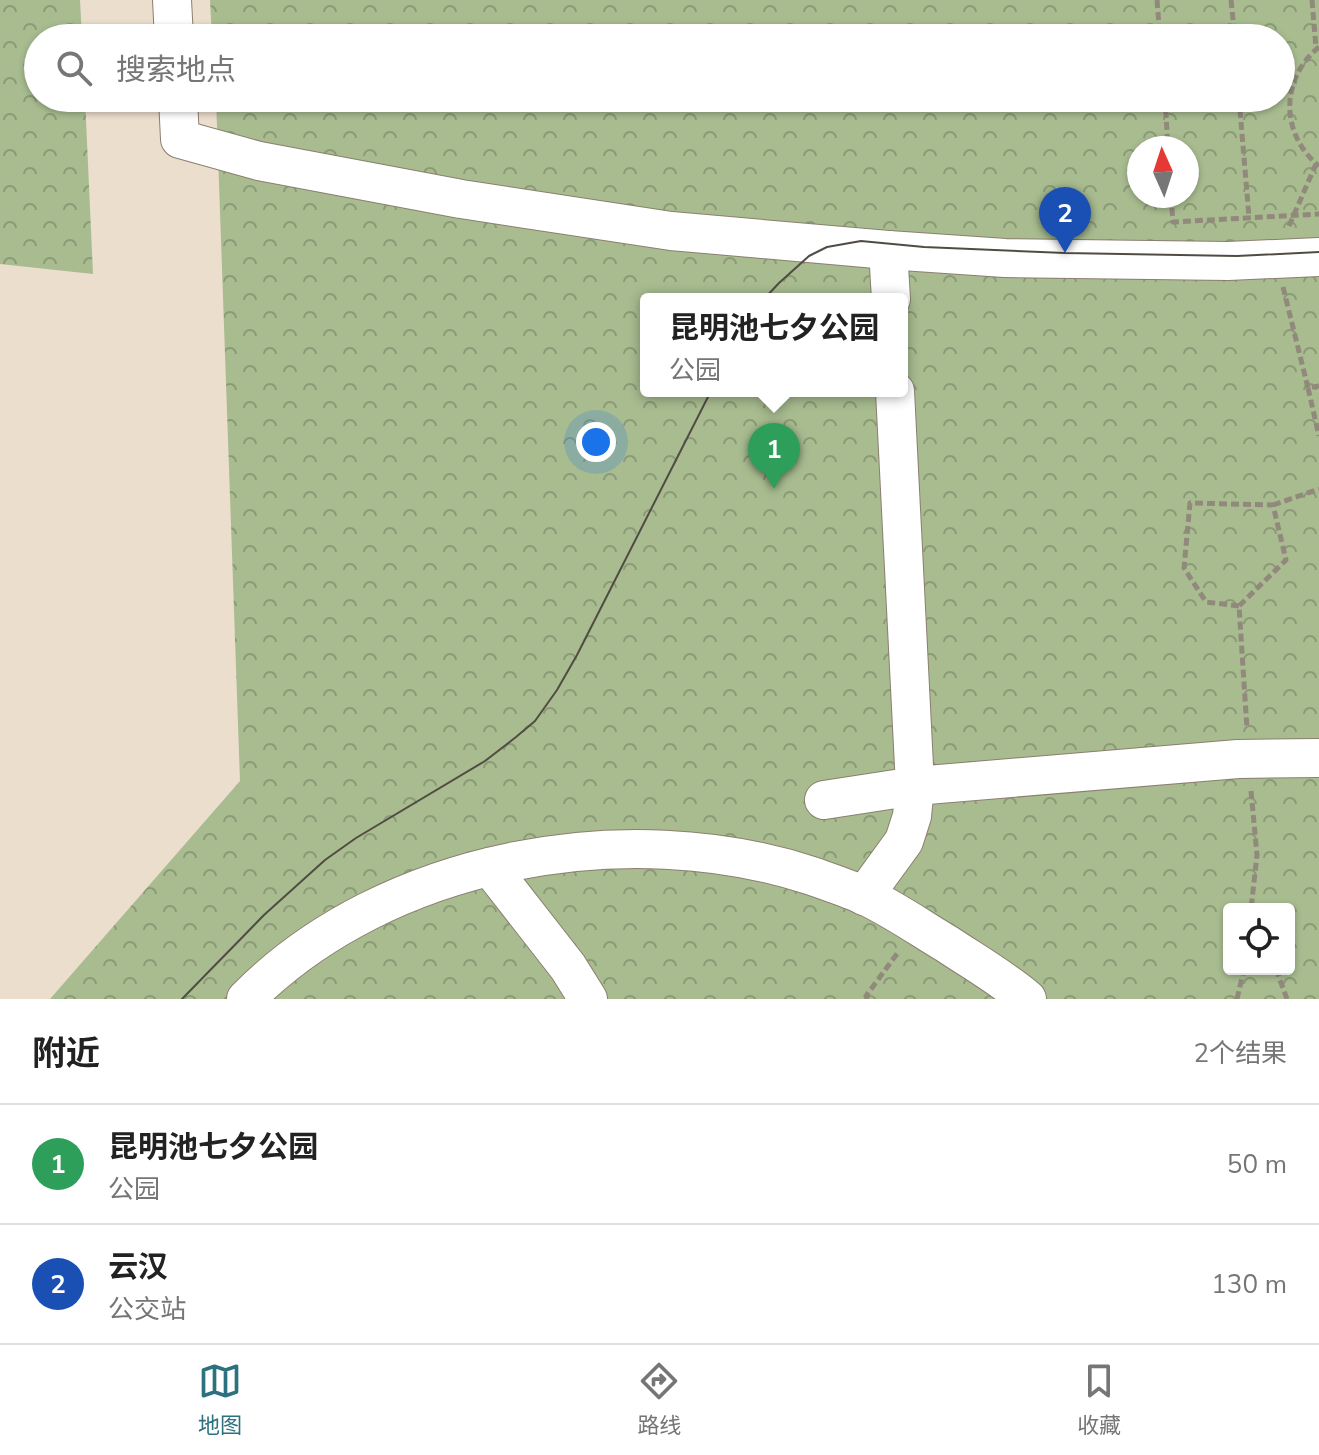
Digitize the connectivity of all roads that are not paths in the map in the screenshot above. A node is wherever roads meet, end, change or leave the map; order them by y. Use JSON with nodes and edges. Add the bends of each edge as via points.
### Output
{"nodes":[{"id":1,"x":172,"y":0,"type":"edge"},
{"id":2,"x":173,"y":24,"type":"edge"},
{"id":3,"x":179,"y":112,"type":"edge"},
{"id":4,"x":888,"y":250,"type":"junction"},
{"id":5,"x":1301,"y":258,"type":"edge"},
{"id":6,"x":891,"y":293,"type":"edge"},
{"id":7,"x":895,"y":397,"type":"edge"},
{"id":8,"x":1319,"y":758,"type":"edge"},
{"id":9,"x":915,"y":786,"type":"junction"},
{"id":10,"x":824,"y":800,"type":"dead end"},
{"id":11,"x":490,"y":867,"type":"junction"},
{"id":12,"x":864,"y":896,"type":"junction"},
{"id":13,"x":246,"y":999,"type":"edge"},
{"id":14,"x":588,"y":999,"type":"edge"},
{"id":15,"x":1027,"y":999,"type":"edge"}],
"edges":[{"from":1,"to":2,"type":"street"},
{"from":3,"to":4,"type":"street","via":[[180,139],[259,161],[671,231]]},
{"from":4,"to":5,"type":"street","via":[[1005,258]]},
{"from":4,"to":6,"type":"street"},
{"from":7,"to":9,"type":"street"},
{"from":8,"to":9,"type":"street","via":[[1238,759]]},
{"from":9,"to":10,"type":"street"},
{"from":9,"to":12,"type":"street","via":[[904,841]]},
{"from":11,"to":12,"type":"street","via":[[550,854],[649,849],[761,862]]},
{"from":11,"to":13,"type":"street","via":[[390,900],[349,921],[301,952]]},
{"from":11,"to":14,"type":"street"},
{"from":12,"to":15,"type":"street"}]}
